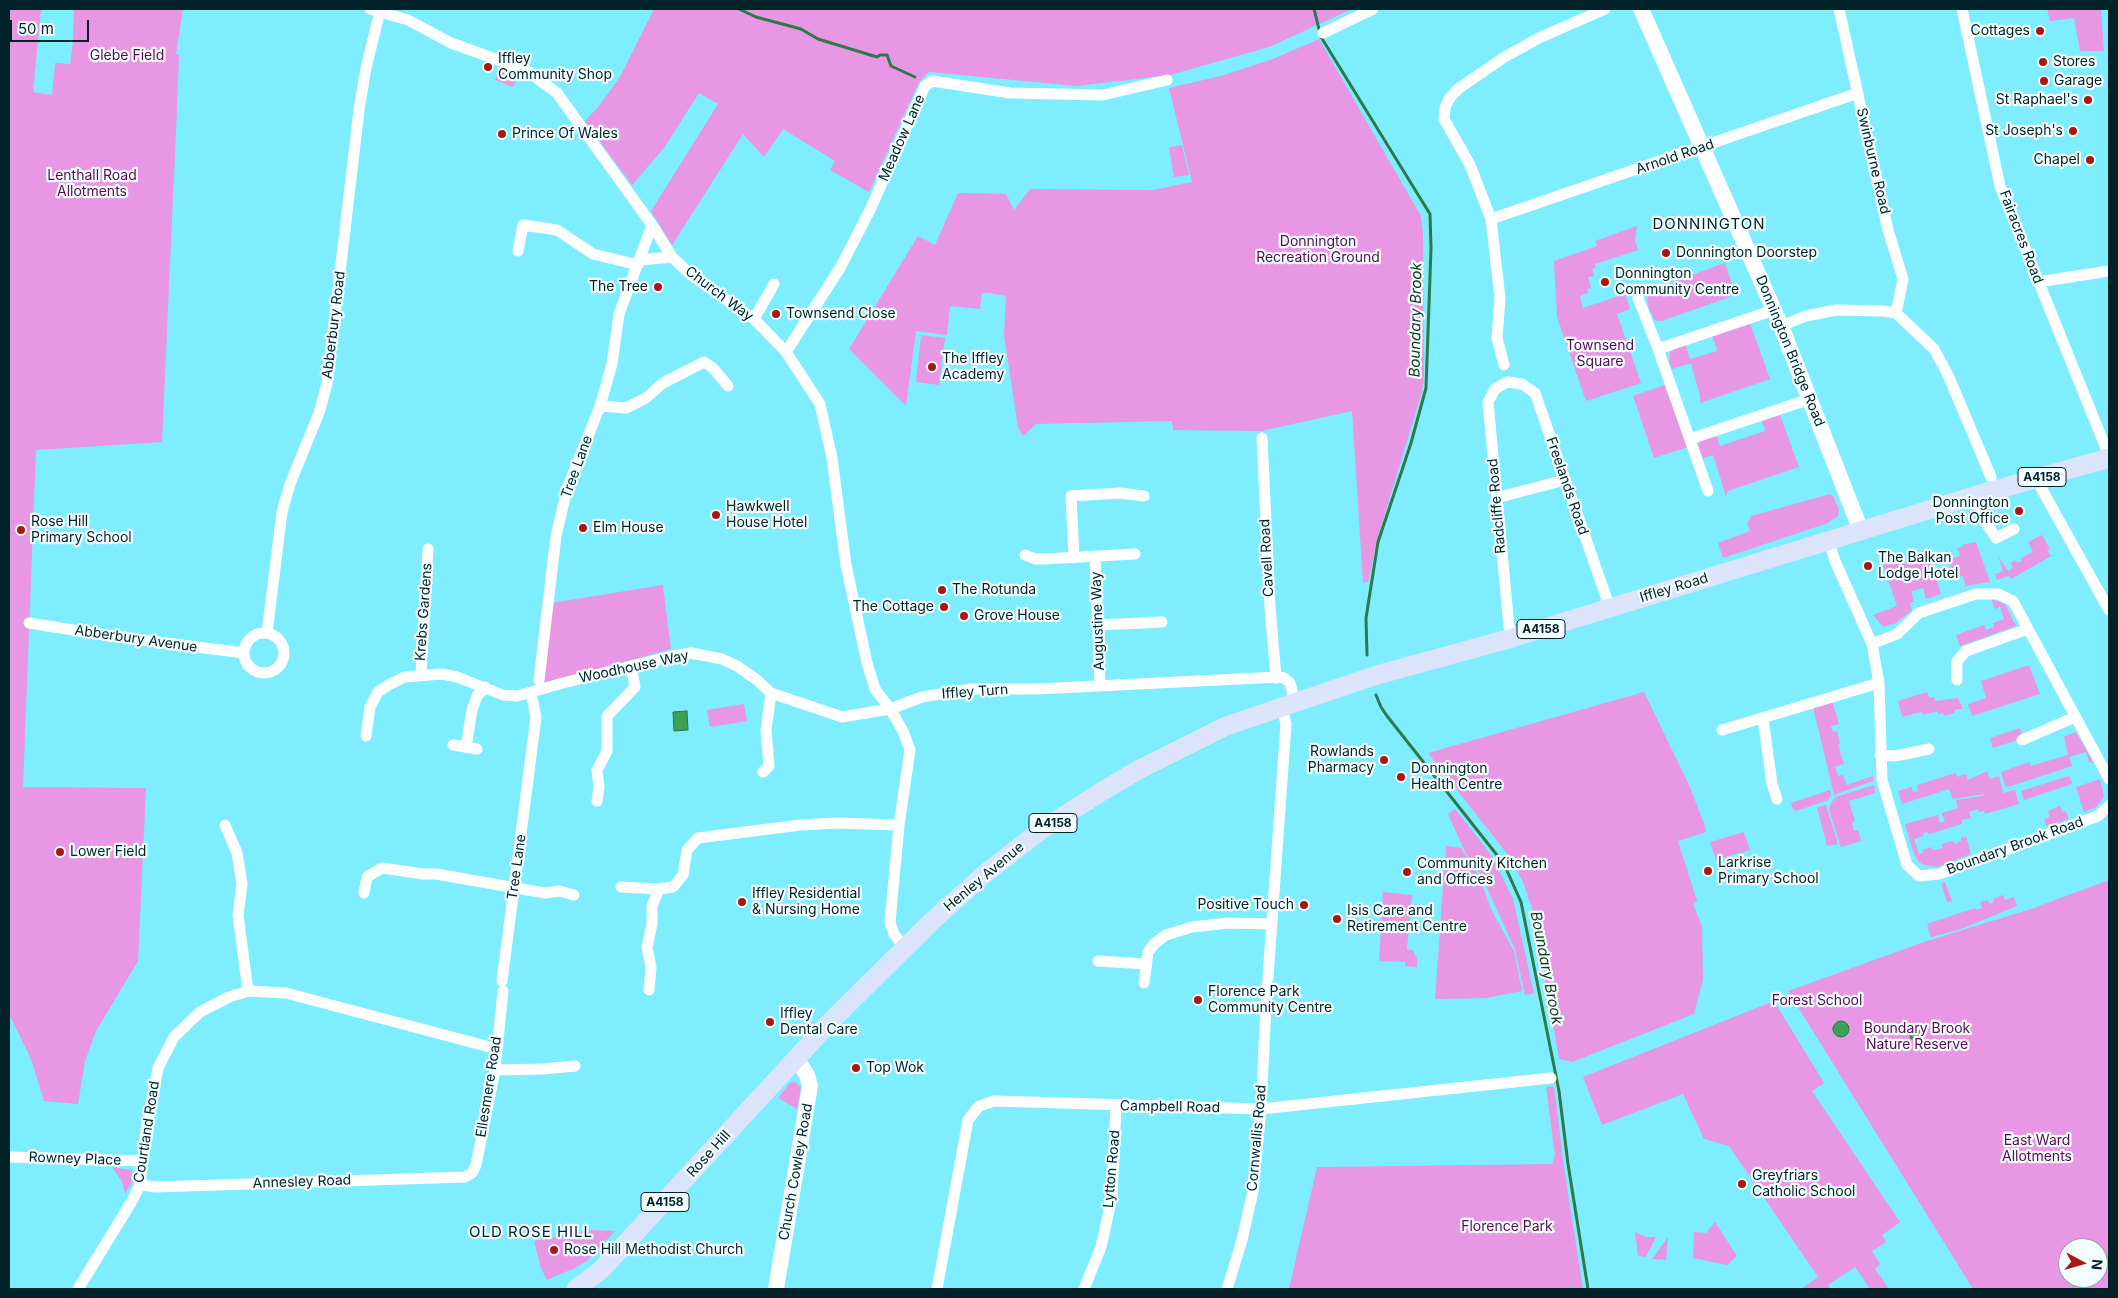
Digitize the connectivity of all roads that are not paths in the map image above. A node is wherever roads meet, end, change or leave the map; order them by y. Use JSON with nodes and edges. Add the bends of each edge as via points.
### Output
{"nodes":[{"id":1,"x":1373,"y":9,"type":"edge"},
{"id":2,"x":1605,"y":9,"type":"edge"},
{"id":3,"x":1641,"y":9,"type":"edge"},
{"id":4,"x":1839,"y":9,"type":"edge"},
{"id":5,"x":1962,"y":9,"type":"edge"},
{"id":6,"x":382,"y":10,"type":"edge"},
{"id":7,"x":1323,"y":33,"type":"dead end"},
{"id":8,"x":1167,"y":80,"type":"dead end"},
{"id":9,"x":1858,"y":93,"type":"junction"},
{"id":10,"x":1703,"y":147,"type":"junction"},
{"id":11,"x":1491,"y":218,"type":"junction"},
{"id":12,"x":652,"y":225,"type":"junction"},
{"id":13,"x":518,"y":251,"type":"dead end"},
{"id":14,"x":672,"y":257,"type":"junction"},
{"id":15,"x":638,"y":262,"type":"junction"},
{"id":16,"x":2109,"y":271,"type":"edge"},
{"id":17,"x":2038,"y":282,"type":"junction"},
{"id":18,"x":774,"y":284,"type":"dead end"},
{"id":19,"x":1638,"y":298,"type":"dead end"},
{"id":20,"x":1774,"y":310,"type":"junction"},
{"id":21,"x":1896,"y":313,"type":"junction"},
{"id":22,"x":754,"y":319,"type":"junction"},
{"id":23,"x":1781,"y":326,"type":"junction"},
{"id":24,"x":1658,"y":349,"type":"junction"},
{"id":25,"x":786,"y":352,"type":"junction"},
{"id":26,"x":1504,"y":365,"type":"dead end"},
{"id":27,"x":1507,"y":382,"type":"joint"},
{"id":28,"x":728,"y":386,"type":"dead end"},
{"id":29,"x":1810,"y":398,"type":"junction"},
{"id":30,"x":600,"y":406,"type":"junction"},
{"id":31,"x":1262,"y":438,"type":"dead end"},
{"id":32,"x":1690,"y":439,"type":"junction"},
{"id":33,"x":2109,"y":457,"type":"edge"},
{"id":34,"x":1991,"y":477,"type":"dead end"},
{"id":35,"x":2036,"y":479,"type":"junction"},
{"id":36,"x":1565,"y":480,"type":"junction"},
{"id":37,"x":1708,"y":491,"type":"dead end"},
{"id":38,"x":1144,"y":496,"type":"dead end"},
{"id":39,"x":1974,"y":496,"type":"junction"},
{"id":40,"x":1496,"y":498,"type":"junction"},
{"id":41,"x":2014,"y":528,"type":"dead end"},
{"id":42,"x":1861,"y":531,"type":"junction"},
{"id":43,"x":1829,"y":542,"type":"junction"},
{"id":44,"x":428,"y":549,"type":"dead end"},
{"id":45,"x":1135,"y":554,"type":"dead end"},
{"id":46,"x":1025,"y":555,"type":"dead end"},
{"id":47,"x":1095,"y":556,"type":"junction"},
{"id":48,"x":1074,"y":558,"type":"junction"},
{"id":49,"x":1610,"y":608,"type":"junction"},
{"id":50,"x":2109,"y":610,"type":"edge"},
{"id":51,"x":29,"y":622,"type":"dead end"},
{"id":52,"x":1162,"y":622,"type":"dead end"},
{"id":53,"x":1098,"y":625,"type":"junction"},
{"id":54,"x":2028,"y":629,"type":"junction"},
{"id":55,"x":267,"y":633,"type":"junction"},
{"id":56,"x":1512,"y":638,"type":"junction"},
{"id":57,"x":1872,"y":644,"type":"junction"},
{"id":58,"x":244,"y":653,"type":"junction"},
{"id":59,"x":631,"y":666,"type":"junction"},
{"id":60,"x":421,"y":674,"type":"junction"},
{"id":61,"x":1373,"y":676,"type":"joint"},
{"id":62,"x":1276,"y":678,"type":"junction"},
{"id":63,"x":539,"y":680,"type":"dead end"},
{"id":64,"x":1957,"y":680,"type":"dead end"},
{"id":65,"x":1879,"y":683,"type":"junction"},
{"id":66,"x":1100,"y":686,"type":"junction"},
{"id":67,"x":485,"y":687,"type":"junction"},
{"id":68,"x":531,"y":693,"type":"junction"},
{"id":69,"x":771,"y":693,"type":"junction"},
{"id":70,"x":1288,"y":705,"type":"junction"},
{"id":71,"x":890,"y":709,"type":"junction"},
{"id":72,"x":2076,"y":717,"type":"junction"},
{"id":73,"x":1763,"y":718,"type":"junction"},
{"id":74,"x":1722,"y":730,"type":"dead end"},
{"id":75,"x":366,"y":736,"type":"dead end"},
{"id":76,"x":2022,"y":740,"type":"dead end"},
{"id":77,"x":453,"y":745,"type":"dead end"},
{"id":78,"x":1929,"y":749,"type":"dead end"},
{"id":79,"x":1880,"y":755,"type":"junction"},
{"id":80,"x":763,"y":772,"type":"dead end"},
{"id":81,"x":2109,"y":779,"type":"edge"},
{"id":82,"x":1777,"y":799,"type":"dead end"},
{"id":83,"x":597,"y":801,"type":"dead end"},
{"id":84,"x":2109,"y":806,"type":"edge"},
{"id":85,"x":225,"y":825,"type":"dead end"},
{"id":86,"x":899,"y":825,"type":"junction"},
{"id":87,"x":514,"y":887,"type":"junction"},
{"id":88,"x":621,"y":887,"type":"dead end"},
{"id":89,"x":659,"y":890,"type":"junction"},
{"id":90,"x":364,"y":893,"type":"dead end"},
{"id":91,"x":574,"y":895,"type":"dead end"},
{"id":92,"x":1272,"y":924,"type":"junction"},
{"id":93,"x":905,"y":948,"type":"junction"},
{"id":94,"x":1098,"y":961,"type":"dead end"},
{"id":95,"x":1145,"y":964,"type":"junction"},
{"id":96,"x":1144,"y":983,"type":"dead end"},
{"id":97,"x":502,"y":986,"type":"joint"},
{"id":98,"x":649,"y":990,"type":"dead end"},
{"id":99,"x":248,"y":991,"type":"junction"},
{"id":100,"x":497,"y":1049,"type":"junction"},
{"id":101,"x":796,"y":1058,"type":"junction"},
{"id":102,"x":577,"y":1067,"type":"dead end"},
{"id":103,"x":495,"y":1070,"type":"junction"},
{"id":104,"x":1551,"y":1078,"type":"dead end"},
{"id":105,"x":1116,"y":1106,"type":"junction"},
{"id":106,"x":1262,"y":1109,"type":"junction"},
{"id":107,"x":9,"y":1157,"type":"edge"},
{"id":108,"x":142,"y":1161,"type":"junction"},
{"id":109,"x":465,"y":1177,"type":"joint"},
{"id":110,"x":140,"y":1184,"type":"junction"},
{"id":111,"x":78,"y":1289,"type":"edge"},
{"id":112,"x":576,"y":1289,"type":"edge"},
{"id":113,"x":776,"y":1289,"type":"edge"},
{"id":114,"x":937,"y":1289,"type":"edge"},
{"id":115,"x":1084,"y":1289,"type":"edge"},
{"id":116,"x":1227,"y":1289,"type":"edge"}],
"edges":[{"from":1,"to":7,"type":"street"},
{"from":2,"to":11,"type":"street","via":[[1538,38],[1503,58],[1458,89],[1449,99],[1444,119],[1470,165]]},
{"from":3,"to":10,"type":"main road","name":"Donnington Bridge Road"},
{"from":4,"to":9,"type":"street","name":"Swinburne Road"},
{"from":5,"to":17,"type":"street","name":"Fairacres Road","via":[[2000,186]]},
{"from":6,"to":12,"type":"street","name":"Church Way","via":[[451,43],[526,70],[557,93]]},
{"from":6,"to":55,"type":"street","name":"Abberbury Road","via":[[358,110],[327,384],[282,512]]},
{"from":8,"to":25,"type":"street","name":"Meadow Lane","via":[[1104,95],[1010,93],[932,81],[925,86],[870,210],[840,268]]},
{"from":9,"to":10,"type":"street","name":"Arnold Road"},
{"from":9,"to":21,"type":"street","name":"Swinburne Road","via":[[1888,230],[1903,279]]},
{"from":10,"to":11,"type":"street","name":"Arnold Road"},
{"from":10,"to":20,"type":"main road","name":"Donnington Bridge Road"},
{"from":11,"to":26,"type":"street","via":[[1500,298],[1497,338]]},
{"from":12,"to":14,"type":"street","name":"Church Way"},
{"from":12,"to":15,"type":"street","name":"Tree Lane"},
{"from":13,"to":15,"type":"street","via":[[523,225],[557,230],[593,254]]},
{"from":14,"to":15,"type":"street"},
{"from":14,"to":22,"type":"street","name":"Church Way","via":[[690,275]]},
{"from":15,"to":30,"type":"street","name":"Tree Lane","via":[[619,314],[612,364]]},
{"from":16,"to":17,"type":"street"},
{"from":17,"to":33,"type":"street","name":"Fairacres Road"},
{"from":18,"to":22,"type":"street"},
{"from":19,"to":24,"type":"street"},
{"from":20,"to":23,"type":"main road","name":"Donnington Bridge Road"},
{"from":20,"to":24,"type":"street"},
{"from":21,"to":23,"type":"street","via":[[1836,310],[1806,316]]},
{"from":21,"to":34,"type":"street","via":[[1934,348]]},
{"from":22,"to":25,"type":"street","name":"Church Way"},
{"from":23,"to":29,"type":"main road","name":"Donnington Bridge Road"},
{"from":24,"to":32,"type":"street"},
{"from":25,"to":71,"type":"street","name":"Church Way","via":[[824,412],[845,556],[867,663],[875,689]]},
{"from":27,"to":36,"type":"street","name":"Freelands Road","via":[[1522,384],[1535,393]]},
{"from":27,"to":40,"type":"street","name":"Radcliffe Road","via":[[1495,389],[1488,402]]},
{"from":28,"to":30,"type":"street","via":[[704,362],[662,383],[646,398],[626,408]]},
{"from":29,"to":32,"type":"street"},
{"from":29,"to":42,"type":"main road","name":"Donnington Bridge Road"},
{"from":30,"to":63,"type":"street","name":"Tree Lane","via":[[568,489],[556,536]]},
{"from":31,"to":62,"type":"street","name":"Cavell Road"},
{"from":32,"to":37,"type":"street"},
{"from":33,"to":35,"type":"main road","name":"Iffley Road","number":"A4158"},
{"from":35,"to":39,"type":"main road","name":"Iffley Road","number":"A4158"},
{"from":35,"to":50,"type":"street"},
{"from":36,"to":40,"type":"street"},
{"from":36,"to":49,"type":"street","name":"Freelands Road"},
{"from":38,"to":48,"type":"street","via":[[1120,493],[1071,496]]},
{"from":39,"to":41,"type":"street","via":[[1996,538]]},
{"from":39,"to":42,"type":"main road","name":"Iffley Road","number":"A4158"},
{"from":40,"to":56,"type":"street","name":"Radcliffe Road"},
{"from":42,"to":43,"type":"main road","name":"Iffley Road","number":"A4158"},
{"from":43,"to":49,"type":"main road","name":"Iffley Road","number":"A4158"},
{"from":43,"to":57,"type":"street","name":"Boundary Brook Road"},
{"from":44,"to":60,"type":"street","name":"Krebs Gardens"},
{"from":45,"to":47,"type":"street","name":"Augustine Way"},
{"from":46,"to":48,"type":"street","name":"Augustine Way","via":[[1035,559]]},
{"from":47,"to":48,"type":"street","name":"Augustine Way"},
{"from":47,"to":53,"type":"street","name":"Augustine Way"},
{"from":49,"to":56,"type":"main road","name":"Iffley Road","number":"A4158"},
{"from":51,"to":58,"type":"street","name":"Abberbury Avenue"},
{"from":52,"to":53,"type":"street"},
{"from":53,"to":66,"type":"street","name":"Augustine Way"},
{"from":54,"to":57,"type":"street","via":[[2013,602],[1998,594],[1976,594],[1919,613],[1897,634]]},
{"from":54,"to":64,"type":"street","via":[[1966,650],[1957,661]]},
{"from":54,"to":72,"type":"street"},
{"from":55,"to":58,"type":"street","via":[[254,635],[245,646]]},
{"from":55,"to":58,"type":"street","via":[[278,638],[284,650],[278,668],[266,673],[253,670]]},
{"from":56,"to":61,"type":"main road","name":"Iffley Road","number":"A4158"},
{"from":57,"to":65,"type":"street","name":"Boundary Brook Road"},
{"from":59,"to":68,"type":"street","name":"Woodhouse Way"},
{"from":59,"to":69,"type":"street","name":"Woodhouse Way","via":[[690,653],[709,655],[737,666]]},
{"from":59,"to":83,"type":"street","via":[[635,687],[607,716],[607,751],[597,770]]},
{"from":60,"to":67,"type":"street","name":"Woodhouse Way","via":[[457,677]]},
{"from":60,"to":75,"type":"street","name":"Woodhouse Way","via":[[405,677],[378,692],[370,707]]},
{"from":61,"to":70,"type":"main road","name":"Henley Avenue","number":"A4158"},
{"from":62,"to":66,"type":"street","name":"Iffley Turn"},
{"from":62,"to":70,"type":"street","via":[[1284,678],[1290,683]]},
{"from":65,"to":73,"type":"street"},
{"from":65,"to":79,"type":"street","name":"Boundary Brook Road"},
{"from":66,"to":71,"type":"street","name":"Iffley Turn","via":[[970,690],[922,697]]},
{"from":67,"to":68,"type":"street","name":"Woodhouse Way","via":[[503,695]]},
{"from":67,"to":77,"type":"street","via":[[477,696],[472,710],[471,748]]},
{"from":68,"to":87,"type":"street","name":"Tree Lane","via":[[536,717]]},
{"from":69,"to":71,"type":"street","name":"Woodhouse Way","via":[[842,717]]},
{"from":69,"to":80,"type":"street","via":[[766,730],[769,766]]},
{"from":70,"to":92,"type":"street","name":"Cornwallis Road"},
{"from":70,"to":93,"type":"main road","name":"Henley Avenue","number":"A4158","via":[[1193,741],[1101,792],[1037,833],[987,872]]},
{"from":71,"to":86,"type":"street","via":[[910,750]]},
{"from":72,"to":76,"type":"street"},
{"from":72,"to":81,"type":"street"},
{"from":73,"to":74,"type":"street"},
{"from":73,"to":82,"type":"street"},
{"from":78,"to":79,"type":"street","via":[[1895,756]]},
{"from":79,"to":84,"type":"street","name":"Boundary Brook Road","via":[[1882,780],[1907,865],[1919,876],[1939,874],[2025,843],[2098,816]]},
{"from":85,"to":99,"type":"street","via":[[237,853],[242,884],[238,915]]},
{"from":86,"to":89,"type":"street","via":[[800,825],[698,838],[687,850],[684,875],[673,886]]},
{"from":86,"to":93,"type":"street","via":[[890,922],[894,934]]},
{"from":87,"to":90,"type":"street","via":[[382,868],[367,876]]},
{"from":87,"to":91,"type":"street"},
{"from":87,"to":97,"type":"street","name":"Tree Lane"},
{"from":88,"to":89,"type":"street"},
{"from":89,"to":98,"type":"street","via":[[652,906],[647,948]]},
{"from":92,"to":95,"type":"street","via":[[1210,925],[1166,935],[1151,947]]},
{"from":92,"to":106,"type":"street","name":"Cornwallis Road"},
{"from":93,"to":101,"type":"main road","name":"Henley Avenue","number":"A4158"},
{"from":94,"to":95,"type":"street"},
{"from":95,"to":96,"type":"street"},
{"from":97,"to":100,"type":"street","name":"Ellesmere Road"},
{"from":99,"to":100,"type":"street","name":"Courtland Road","via":[[286,993]]},
{"from":99,"to":108,"type":"street","name":"Courtland Road","via":[[200,1012],[174,1037],[158,1068]]},
{"from":100,"to":103,"type":"street","name":"Ellesmere Road"},
{"from":101,"to":112,"type":"main road","name":"Rose Hill","number":"A4158","via":[[607,1264]]},
{"from":101,"to":113,"type":"main road","name":"Church Cowley Road","via":[[807,1074],[810,1086]]},
{"from":102,"to":103,"type":"street"},
{"from":103,"to":109,"type":"street","name":"Ellesmere Road","via":[[476,1165]]},
{"from":104,"to":106,"type":"street","name":"Campbell Road"},
{"from":105,"to":106,"type":"street","name":"Campbell Road"},
{"from":105,"to":114,"type":"street","name":"Campbell Road","via":[[994,1101],[979,1106],[968,1120]]},
{"from":105,"to":115,"type":"street","name":"Lytton Road","via":[[1112,1197],[1101,1247]]},
{"from":106,"to":116,"type":"street","name":"Cornwallis Road","via":[[1253,1191]]},
{"from":107,"to":108,"type":"street","name":"Rowney Place"},
{"from":108,"to":110,"type":"street","name":"Courtland Road"},
{"from":109,"to":110,"type":"street","name":"Annesley Road","via":[[156,1187]]},
{"from":110,"to":111,"type":"street","name":"Courtland Road"}]}
